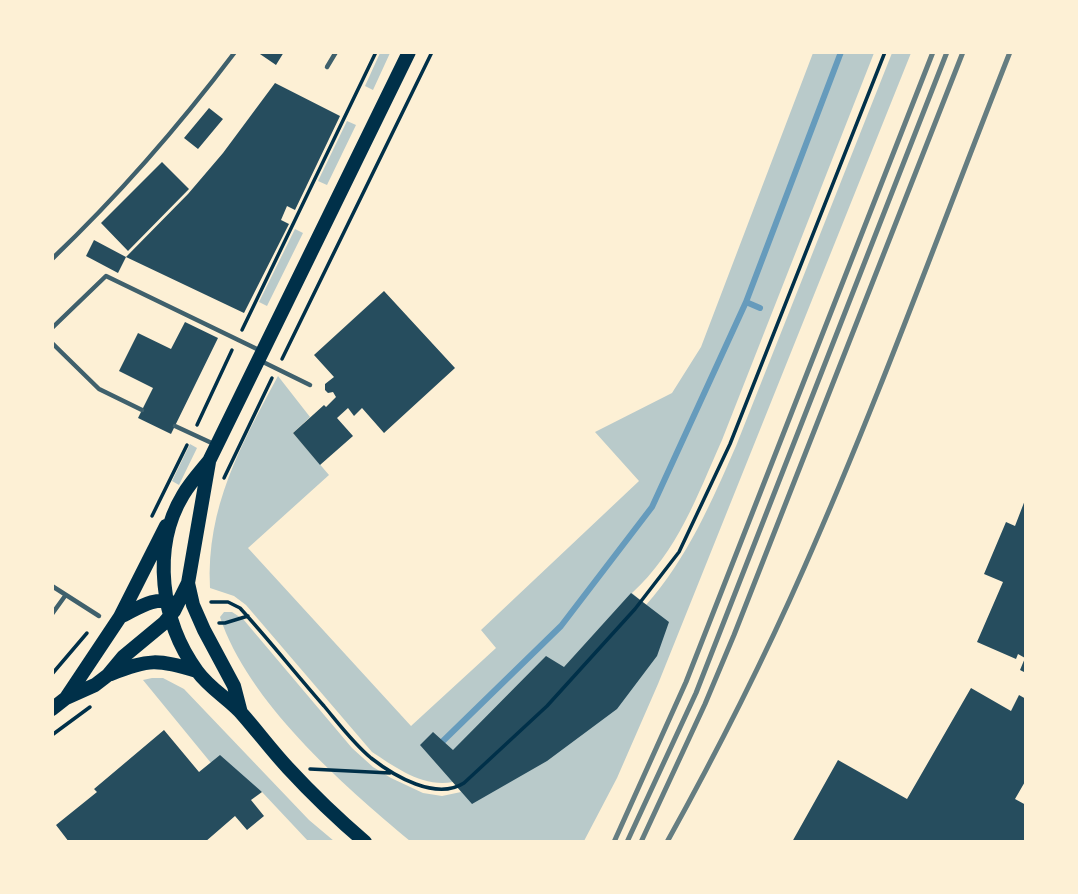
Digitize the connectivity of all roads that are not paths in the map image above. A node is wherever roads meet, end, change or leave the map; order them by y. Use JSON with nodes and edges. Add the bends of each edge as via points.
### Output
{"nodes":[{"id":1,"x":235,"y":52,"type":"edge"},
{"id":2,"x":336,"y":52,"type":"edge"},
{"id":3,"x":409,"y":52,"type":"edge"},
{"id":4,"x":327,"y":67,"type":"dead end"},
{"id":5,"x":52,"y":259,"type":"edge"},
{"id":6,"x":52,"y":328,"type":"edge"},
{"id":7,"x":52,"y":343,"type":"edge"},
{"id":8,"x":260,"y":356,"type":"junction"},
{"id":9,"x":310,"y":385,"type":"dead end"},
{"id":10,"x":142,"y":410,"type":"dead end"},
{"id":11,"x":175,"y":426,"type":"dead end"},
{"id":12,"x":217,"y":445,"type":"junction"},
{"id":13,"x":209,"y":461,"type":"junction"},
{"id":14,"x":175,"y":513,"type":"junction"},
{"id":15,"x":188,"y":583,"type":"junction"},
{"id":16,"x":52,"y":586,"type":"edge"},
{"id":17,"x":65,"y":596,"type":"junction"},
{"id":18,"x":172,"y":607,"type":"junction"},
{"id":19,"x":52,"y":614,"type":"edge"},
{"id":20,"x":99,"y":616,"type":"road end"},
{"id":21,"x":120,"y":617,"type":"junction"},
{"id":22,"x":204,"y":630,"type":"junction"},
{"id":23,"x":197,"y":671,"type":"junction"},
{"id":24,"x":108,"y":675,"type":"junction"},
{"id":25,"x":66,"y":698,"type":"junction"},
{"id":26,"x":52,"y":709,"type":"edge"},
{"id":27,"x":241,"y":713,"type":"junction"},
{"id":28,"x":361,"y":838,"type":"edge"}],
"edges":[{"from":1,"to":5,"type":"lane","via":[[125,186]]},
{"from":2,"to":4,"type":"lane"},
{"from":3,"to":8,"type":"main road"},
{"from":6,"to":8,"type":"lane","via":[[106,276],[237,339]]},
{"from":7,"to":10,"type":"lane","via":[[99,389]]},
{"from":8,"to":9,"type":"lane"},
{"from":8,"to":12,"type":"main road"},
{"from":11,"to":12,"type":"lane"},
{"from":12,"to":13,"type":"main road"},
{"from":13,"to":14,"type":"main road"},
{"from":13,"to":15,"type":"main road"},
{"from":14,"to":18,"type":"main road","via":[[165,556]]},
{"from":14,"to":21,"type":"main road"},
{"from":15,"to":18,"type":"main road"},
{"from":15,"to":22,"type":"main road"},
{"from":16,"to":17,"type":"lane"},
{"from":17,"to":19,"type":"lane"},
{"from":17,"to":20,"type":"lane"},
{"from":18,"to":21,"type":"main road","via":[[149,603]]},
{"from":18,"to":22,"type":"main road"},
{"from":18,"to":23,"type":"main road","via":[[184,650]]},
{"from":18,"to":24,"type":"main road"},
{"from":21,"to":25,"type":"main road"},
{"from":22,"to":27,"type":"main road","via":[[232,682]]},
{"from":23,"to":24,"type":"main road","via":[[147,662]]},
{"from":23,"to":27,"type":"main road"},
{"from":24,"to":25,"type":"main road"},
{"from":25,"to":26,"type":"main road"},
{"from":27,"to":28,"type":"main road","via":[[287,767]]}]}
